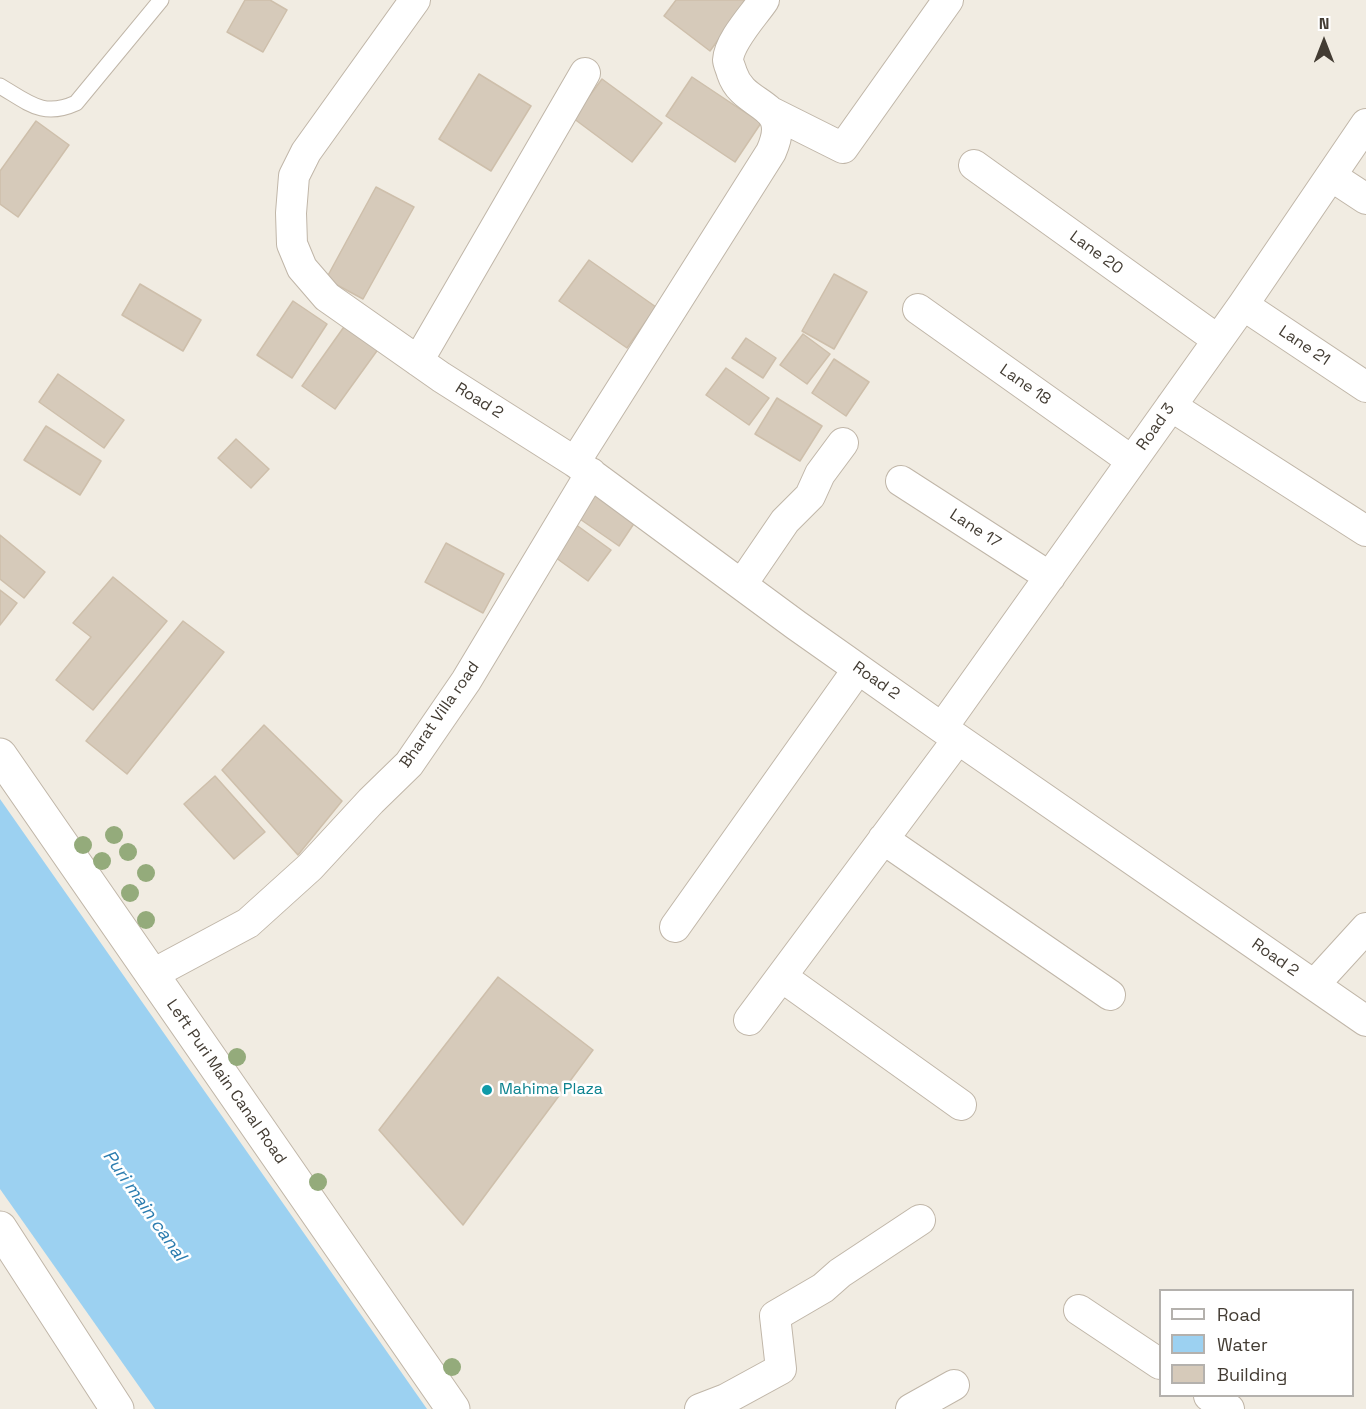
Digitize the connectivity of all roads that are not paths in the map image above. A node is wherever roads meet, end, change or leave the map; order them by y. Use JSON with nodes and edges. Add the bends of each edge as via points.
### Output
{"nodes":[{"id":1,"x":161,"y":0,"type":"edge"},
{"id":2,"x":415,"y":0,"type":"edge"},
{"id":3,"x":764,"y":0,"type":"edge"},
{"id":4,"x":948,"y":0,"type":"edge"},
{"id":5,"x":585,"y":73,"type":"dead end"},
{"id":6,"x":0,"y":86,"type":"edge"},
{"id":7,"x":771,"y":112,"type":"junction"},
{"id":8,"x":1366,"y":124,"type":"edge"},
{"id":9,"x":974,"y":165,"type":"dead end"},
{"id":10,"x":1331,"y":176,"type":"junction"},
{"id":11,"x":1366,"y":199,"type":"edge"},
{"id":12,"x":1243,"y":305,"type":"junction"},
{"id":13,"x":918,"y":309,"type":"dead end"},
{"id":14,"x":1218,"y":340,"type":"junction"},
{"id":15,"x":418,"y":361,"type":"junction"},
{"id":16,"x":1366,"y":387,"type":"edge"},
{"id":17,"x":1171,"y":406,"type":"junction"},
{"id":18,"x":843,"y":443,"type":"dead end"},
{"id":19,"x":1132,"y":460,"type":"junction"},
{"id":20,"x":583,"y":468,"type":"junction"},
{"id":21,"x":901,"y":481,"type":"dead end"},
{"id":22,"x":1366,"y":531,"type":"edge"},
{"id":23,"x":1050,"y":577,"type":"junction"},
{"id":24,"x":742,"y":584,"type":"junction"},
{"id":25,"x":858,"y":669,"type":"junction"},
{"id":26,"x":950,"y":734,"type":"junction"},
{"id":27,"x":0,"y":754,"type":"edge"},
{"id":28,"x":884,"y":839,"type":"junction"},
{"id":29,"x":675,"y":927,"type":"dead end"},
{"id":30,"x":1366,"y":928,"type":"edge"},
{"id":31,"x":151,"y":975,"type":"junction"},
{"id":32,"x":782,"y":977,"type":"junction"},
{"id":33,"x":1314,"y":985,"type":"junction"},
{"id":34,"x":1110,"y":996,"type":"dead end"},
{"id":35,"x":750,"y":1020,"type":"dead end"},
{"id":36,"x":1366,"y":1021,"type":"edge"},
{"id":37,"x":961,"y":1105,"type":"dead end"},
{"id":38,"x":920,"y":1220,"type":"dead end"},
{"id":39,"x":0,"y":1228,"type":"edge"},
{"id":40,"x":1079,"y":1310,"type":"dead end"},
{"id":41,"x":1159,"y":1363,"type":"edge"},
{"id":42,"x":954,"y":1385,"type":"dead end"},
{"id":43,"x":1212,"y":1397,"type":"edge"},
{"id":44,"x":117,"y":1409,"type":"edge"},
{"id":45,"x":453,"y":1409,"type":"edge"},
{"id":46,"x":700,"y":1409,"type":"edge"},
{"id":47,"x":911,"y":1409,"type":"edge"},
{"id":48,"x":1229,"y":1409,"type":"edge"}],
"edges":[{"from":1,"to":6,"type":"lane","via":[[76,103],[60,110],[43,109]]},
{"from":2,"to":15,"type":"street","name":"Road 2","via":[[306,152],[294,176],[291,213],[292,244],[302,268],[327,297]]},
{"from":3,"to":7,"type":"street","via":[[734,41],[728,60],[734,78],[746,93]]},
{"from":4,"to":7,"type":"street","via":[[843,148]]},
{"from":5,"to":15,"type":"street"},
{"from":7,"to":20,"type":"street","name":"Bharat Villa road","via":[[778,123],[771,152]]},
{"from":8,"to":10,"type":"street","name":"Road 3"},
{"from":9,"to":14,"type":"street","name":"Lane 20"},
{"from":10,"to":11,"type":"street"},
{"from":10,"to":12,"type":"street","name":"Road 3"},
{"from":12,"to":14,"type":"street","name":"Road 3"},
{"from":12,"to":16,"type":"street","name":"Lane 21"},
{"from":13,"to":19,"type":"street","name":"Lane 18"},
{"from":14,"to":17,"type":"street","name":"Road 3"},
{"from":15,"to":20,"type":"street","name":"Road 2"},
{"from":17,"to":19,"type":"street","name":"Road 3"},
{"from":17,"to":22,"type":"street"},
{"from":18,"to":24,"type":"street","via":[[820,474],[810,496],[785,521]]},
{"from":19,"to":23,"type":"street","name":"Road 3"},
{"from":20,"to":24,"type":"street","name":"Road 2"},
{"from":20,"to":31,"type":"street","name":"Bharat Villa road","via":[[466,681],[409,764],[310,867],[248,923]]},
{"from":21,"to":23,"type":"street","name":"Lane 17"},
{"from":23,"to":26,"type":"street","name":"Road 3"},
{"from":24,"to":25,"type":"street","name":"Road 2"},
{"from":25,"to":26,"type":"street","name":"Road 2"},
{"from":25,"to":29,"type":"street"},
{"from":26,"to":28,"type":"street","name":"Road 3"},
{"from":26,"to":33,"type":"street","name":"Road 2"},
{"from":27,"to":31,"type":"street","name":"Left Puri Main Canal Road"},
{"from":28,"to":32,"type":"street","name":"Road 3"},
{"from":28,"to":34,"type":"street"},
{"from":30,"to":33,"type":"street"},
{"from":31,"to":45,"type":"street","name":"Left Puri Main Canal Road"},
{"from":32,"to":35,"type":"street","name":"Road 3"},
{"from":32,"to":37,"type":"street"},
{"from":33,"to":36,"type":"street","name":"Road 2"},
{"from":38,"to":46,"type":"street","via":[[823,1288],[775,1316],[781,1369]]},
{"from":39,"to":44,"type":"street"},
{"from":40,"to":41,"type":"street"},
{"from":42,"to":47,"type":"street"},
{"from":43,"to":48,"type":"street"}]}
